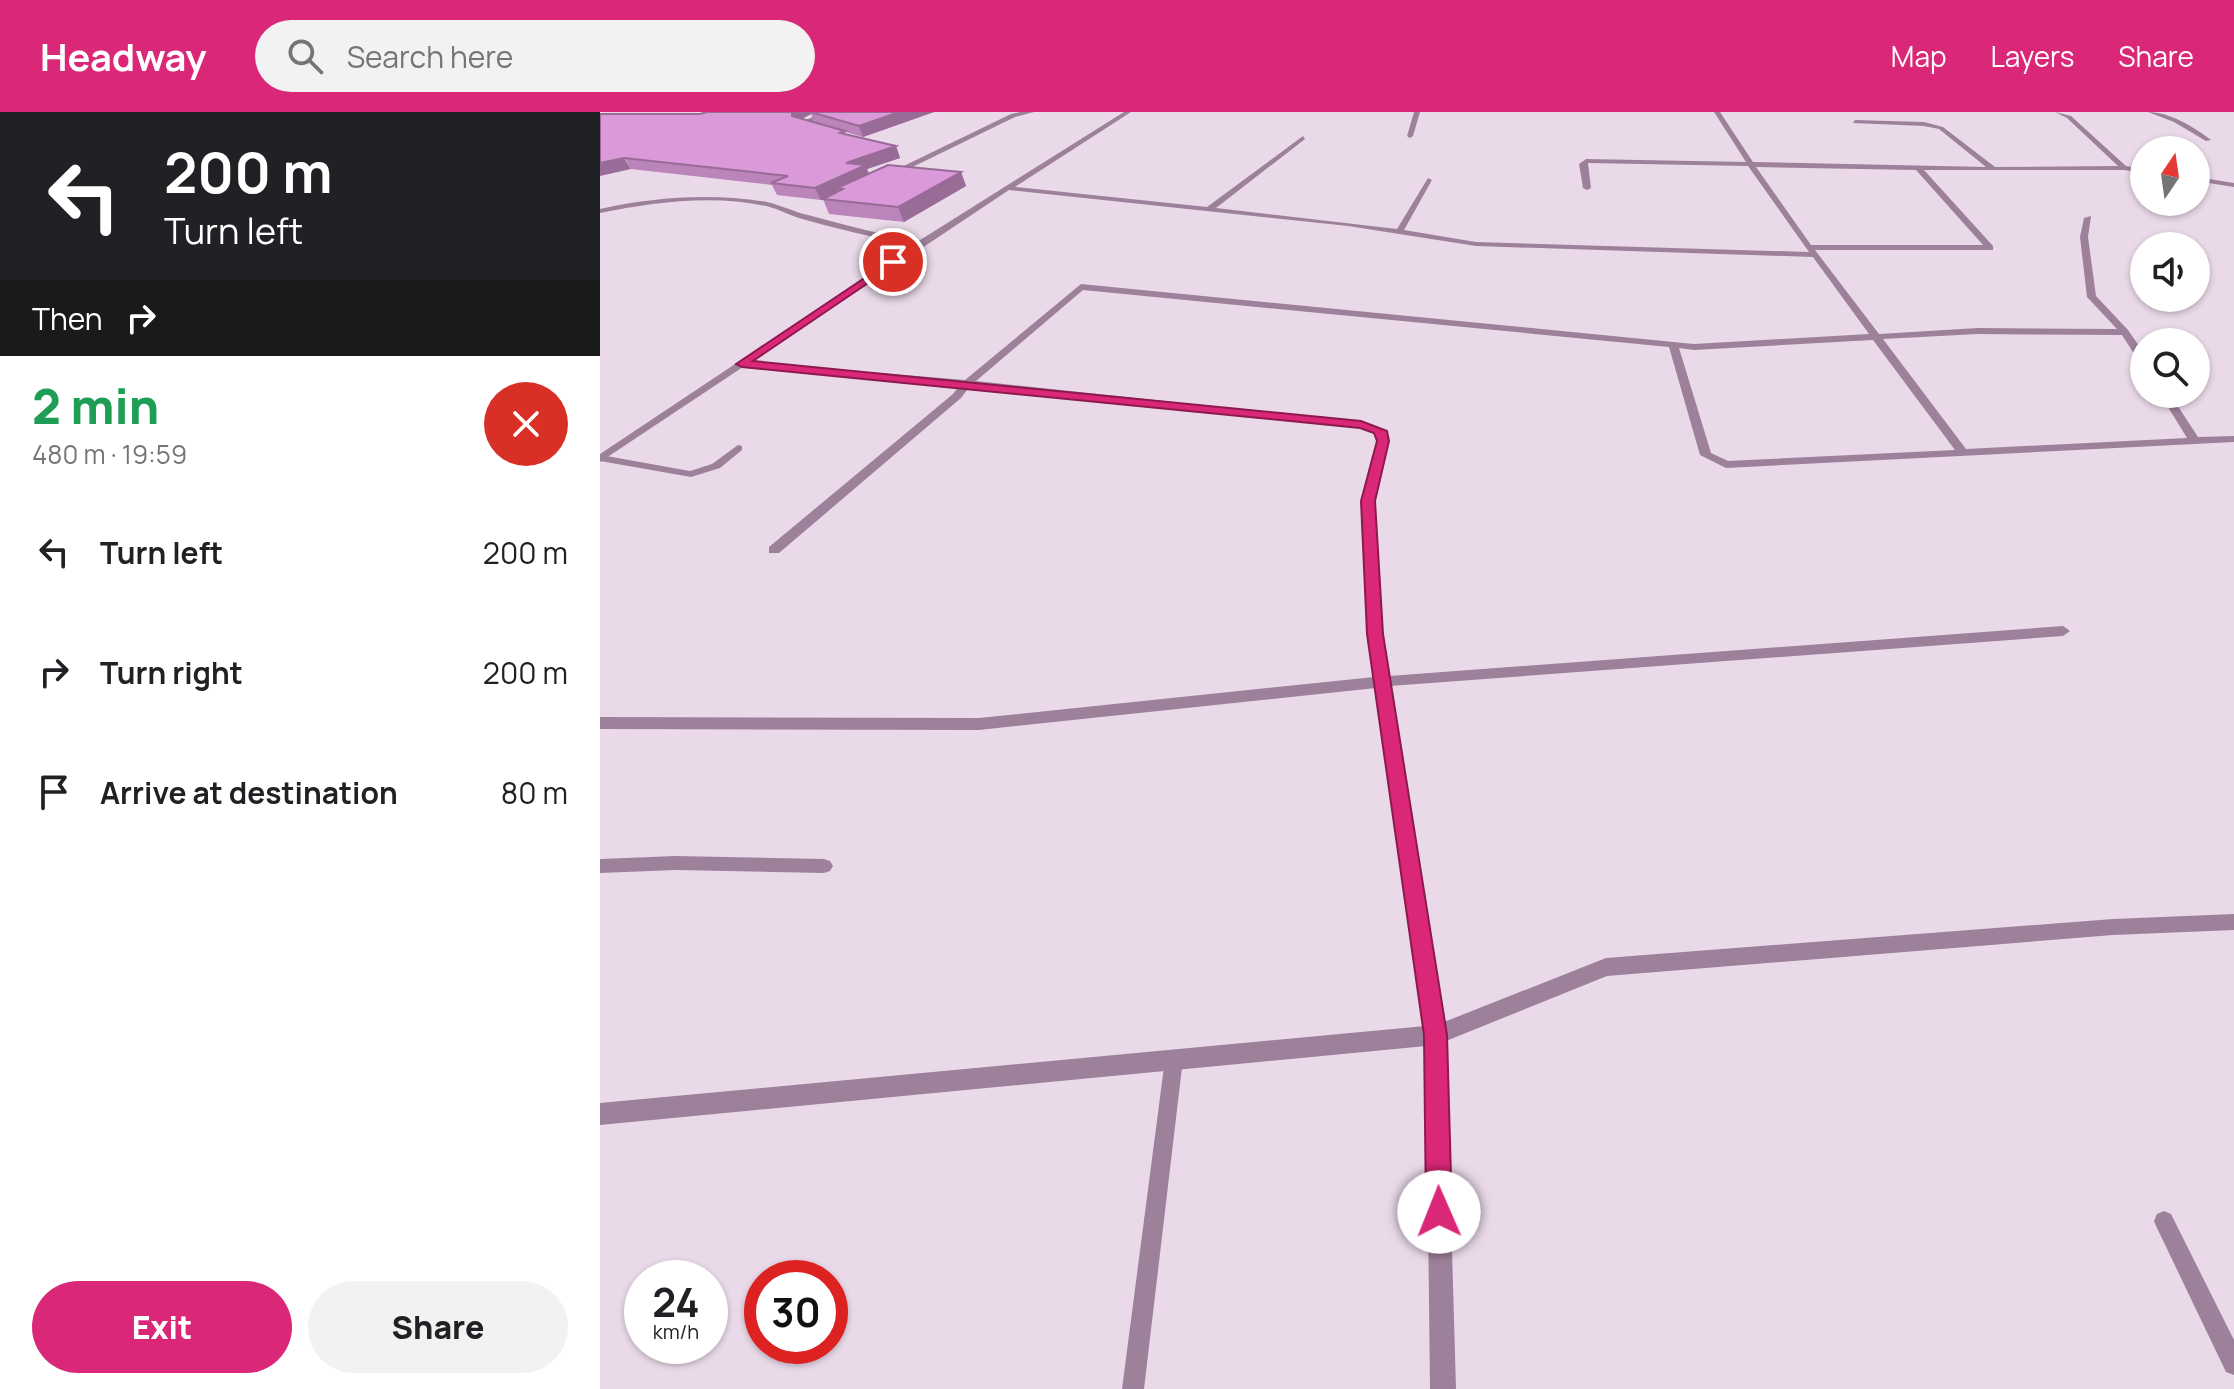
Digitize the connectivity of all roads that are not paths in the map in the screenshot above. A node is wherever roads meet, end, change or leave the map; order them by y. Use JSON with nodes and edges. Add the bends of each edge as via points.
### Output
{"nodes":[{"id":1,"x":828,"y":112,"type":"edge"},
{"id":2,"x":1031,"y":112,"type":"edge"},
{"id":3,"x":1128,"y":112,"type":"edge"},
{"id":4,"x":1417,"y":112,"type":"edge"},
{"id":5,"x":1717,"y":112,"type":"edge"},
{"id":6,"x":2058,"y":112,"type":"edge"},
{"id":7,"x":2151,"y":112,"type":"edge"},
{"id":8,"x":1855,"y":122,"type":"dead end"},
{"id":9,"x":820,"y":130,"type":"edge"},
{"id":10,"x":1410,"y":136,"type":"dead end"},
{"id":11,"x":2201,"y":136,"type":"edge"},
{"id":12,"x":1303,"y":138,"type":"dead end"},
{"id":13,"x":907,"y":155,"type":"dead end"},
{"id":14,"x":921,"y":159,"type":"junction"},
{"id":15,"x":1751,"y":165,"type":"junction"},
{"id":16,"x":1918,"y":168,"type":"junction"},
{"id":17,"x":2124,"y":168,"type":"junction"},
{"id":18,"x":1993,"y":169,"type":"junction"},
{"id":19,"x":2130,"y":169,"type":"edge"},
{"id":20,"x":883,"y":177,"type":"edge"},
{"id":21,"x":1428,"y":180,"type":"dead end"},
{"id":22,"x":2210,"y":181,"type":"edge"},
{"id":23,"x":2234,"y":185,"type":"edge"},
{"id":24,"x":1007,"y":188,"type":"junction"},
{"id":25,"x":1587,"y":188,"type":"dead end"},
{"id":26,"x":1209,"y":209,"type":"junction"},
{"id":27,"x":600,"y":211,"type":"edge"},
{"id":28,"x":812,"y":211,"type":"dead end"},
{"id":29,"x":802,"y":216,"type":"junction"},
{"id":30,"x":2088,"y":218,"type":"dead end"},
{"id":31,"x":1400,"y":231,"type":"junction"},
{"id":32,"x":918,"y":245,"type":"junction"},
{"id":33,"x":1813,"y":251,"type":"junction"},
{"id":34,"x":2125,"y":332,"type":"junction"},
{"id":35,"x":1876,"y":336,"type":"junction"},
{"id":36,"x":2130,"y":340,"type":"edge"},
{"id":37,"x":1673,"y":345,"type":"junction"},
{"id":38,"x":742,"y":364,"type":"junction"},
{"id":39,"x":967,"y":383,"type":"junction"},
{"id":40,"x":2174,"y":408,"type":"edge"},
{"id":41,"x":2234,"y":439,"type":"edge"},
{"id":42,"x":2195,"y":441,"type":"junction"},
{"id":43,"x":738,"y":448,"type":"dead end"},
{"id":44,"x":1963,"y":453,"type":"junction"},
{"id":45,"x":601,"y":458,"type":"edge"},
{"id":46,"x":774,"y":550,"type":"dead end"},
{"id":47,"x":2063,"y":631,"type":"dead end"},
{"id":48,"x":1380,"y":682,"type":"junction"},
{"id":49,"x":600,"y":723,"type":"edge"},
{"id":50,"x":600,"y":866,"type":"edge"},
{"id":51,"x":824,"y":866,"type":"dead end"},
{"id":52,"x":2234,"y":922,"type":"edge"},
{"id":53,"x":1436,"y":1035,"type":"junction"},
{"id":54,"x":1174,"y":1059,"type":"junction"},
{"id":55,"x":600,"y":1114,"type":"edge"},
{"id":56,"x":2164,"y":1221,"type":"dead end"},
{"id":57,"x":2234,"y":1364,"type":"edge"},
{"id":58,"x":1133,"y":1389,"type":"edge"},
{"id":59,"x":1443,"y":1389,"type":"edge"}],
"edges":[{"from":1,"to":9,"type":"street","via":[[801,124]]},
{"from":2,"to":14,"type":"street","via":[[1013,115]]},
{"from":3,"to":24,"type":"street"},
{"from":4,"to":10,"type":"street"},
{"from":5,"to":15,"type":"street"},
{"from":6,"to":17,"type":"street"},
{"from":7,"to":11,"type":"street"},
{"from":8,"to":18,"type":"street","via":[[1941,128]]},
{"from":12,"to":26,"type":"street"},
{"from":13,"to":14,"type":"street"},
{"from":14,"to":20,"type":"street"},
{"from":15,"to":16,"type":"street"},
{"from":15,"to":25,"type":"street","via":[[1586,161]]},
{"from":15,"to":33,"type":"street"},
{"from":16,"to":18,"type":"street"},
{"from":16,"to":33,"type":"street","via":[[1990,248]]},
{"from":17,"to":18,"type":"street"},
{"from":17,"to":19,"type":"street"},
{"from":21,"to":31,"type":"street"},
{"from":22,"to":23,"type":"street"},
{"from":24,"to":26,"type":"street"},
{"from":24,"to":32,"type":"street"},
{"from":26,"to":31,"type":"street"},
{"from":27,"to":29,"type":"street","via":[[680,200],[742,201]]},
{"from":28,"to":29,"type":"street"},
{"from":29,"to":32,"type":"street"},
{"from":30,"to":34,"type":"street","via":[[2084,237],[2092,297]]},
{"from":31,"to":33,"type":"street","via":[[1476,244]]},
{"from":32,"to":38,"type":"street"},
{"from":33,"to":35,"type":"street"},
{"from":34,"to":35,"type":"street"},
{"from":34,"to":36,"type":"street"},
{"from":35,"to":37,"type":"street"},
{"from":35,"to":44,"type":"street"},
{"from":37,"to":39,"type":"street","via":[[1092,286],[1075,290]]},
{"from":37,"to":44,"type":"street","via":[[1706,455],[1715,462]]},
{"from":38,"to":39,"type":"street"},
{"from":38,"to":45,"type":"street"},
{"from":39,"to":46,"type":"street"},
{"from":39,"to":48,"type":"street","via":[[1380,431],[1383,441],[1368,501]]},
{"from":40,"to":42,"type":"street"},
{"from":41,"to":42,"type":"street"},
{"from":42,"to":44,"type":"street"},
{"from":43,"to":45,"type":"lane","via":[[716,466],[691,474]]},
{"from":47,"to":48,"type":"street"},
{"from":48,"to":49,"type":"street","via":[[979,724]]},
{"from":48,"to":53,"type":"street"},
{"from":50,"to":51,"type":"street"},
{"from":52,"to":53,"type":"street","via":[[1606,967]]},
{"from":53,"to":54,"type":"street"},
{"from":53,"to":59,"type":"street"},
{"from":54,"to":55,"type":"street"},
{"from":54,"to":58,"type":"lane"},
{"from":56,"to":57,"type":"lane"}]}
